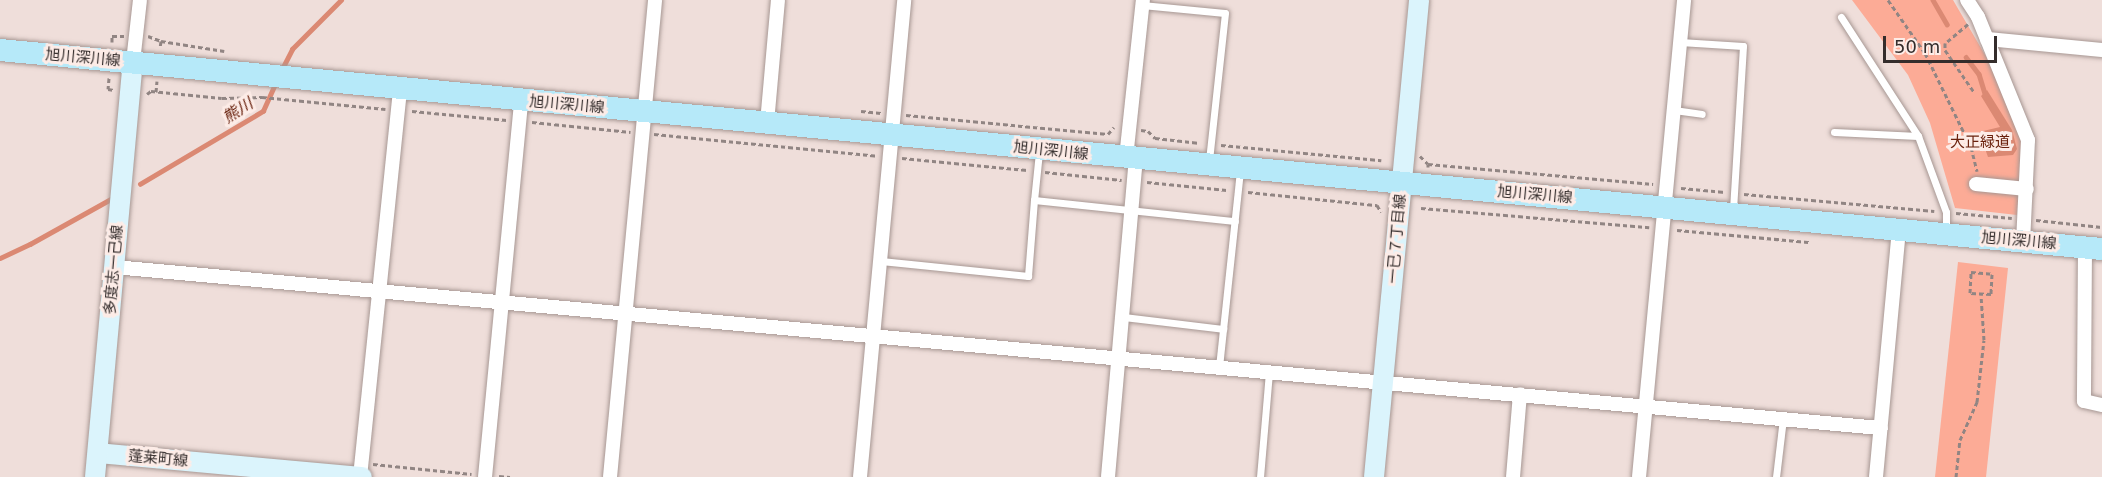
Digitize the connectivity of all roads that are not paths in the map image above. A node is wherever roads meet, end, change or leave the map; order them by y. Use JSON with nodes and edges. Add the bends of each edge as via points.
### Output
{"nodes":[{"id":1,"x":140,"y":0,"type":"edge"},
{"id":2,"x":655,"y":0,"type":"edge"},
{"id":3,"x":778,"y":0,"type":"edge"},
{"id":4,"x":904,"y":0,"type":"edge"},
{"id":5,"x":1419,"y":0,"type":"edge"},
{"id":6,"x":1684,"y":0,"type":"edge"},
{"id":7,"x":1967,"y":0,"type":"edge"},
{"id":8,"x":1143,"y":2,"type":"edge"},
{"id":9,"x":1840,"y":17,"type":"dead end"},
{"id":10,"x":1987,"y":39,"type":"junction"},
{"id":11,"x":1680,"y":42,"type":"junction"},
{"id":12,"x":0,"y":50,"type":"edge"},
{"id":13,"x":2102,"y":50,"type":"edge"},
{"id":14,"x":133,"y":62,"type":"junction"},
{"id":15,"x":398,"y":100,"type":"junction"},
{"id":16,"x":1674,"y":110,"type":"junction"},
{"id":17,"x":520,"y":111,"type":"junction"},
{"id":18,"x":1702,"y":114,"type":"dead end"},
{"id":19,"x":644,"y":123,"type":"junction"},
{"id":20,"x":767,"y":123,"type":"junction"},
{"id":21,"x":1834,"y":132,"type":"dead end"},
{"id":22,"x":893,"y":135,"type":"junction"},
{"id":23,"x":1917,"y":136,"type":"junction"},
{"id":24,"x":1210,"y":155,"type":"junction"},
{"id":25,"x":1038,"y":161,"type":"junction"},
{"id":26,"x":1132,"y":166,"type":"junction"},
{"id":27,"x":1240,"y":169,"type":"junction"},
{"id":28,"x":1402,"y":183,"type":"junction"},
{"id":29,"x":1976,"y":184,"type":"road end"},
{"id":30,"x":2027,"y":189,"type":"junction"},
{"id":31,"x":1034,"y":200,"type":"junction"},
{"id":32,"x":1733,"y":203,"type":"junction"},
{"id":33,"x":1666,"y":207,"type":"junction"},
{"id":34,"x":1132,"y":210,"type":"junction"},
{"id":35,"x":1236,"y":221,"type":"junction"},
{"id":36,"x":1899,"y":230,"type":"junction"},
{"id":37,"x":2024,"y":230,"type":"junction"},
{"id":38,"x":1946,"y":234,"type":"junction"},
{"id":39,"x":2094,"y":248,"type":"edge"},
{"id":40,"x":881,"y":261,"type":"junction"},
{"id":41,"x":114,"y":267,"type":"junction"},
{"id":42,"x":378,"y":291,"type":"junction"},
{"id":43,"x":500,"y":302,"type":"junction"},
{"id":44,"x":626,"y":314,"type":"junction"},
{"id":45,"x":1123,"y":317,"type":"junction"},
{"id":46,"x":1224,"y":329,"type":"junction"},
{"id":47,"x":874,"y":336,"type":"junction"},
{"id":48,"x":1119,"y":358,"type":"junction"},
{"id":49,"x":1219,"y":367,"type":"junction"},
{"id":50,"x":1269,"y":371,"type":"junction"},
{"id":51,"x":1383,"y":382,"type":"junction"},
{"id":52,"x":1520,"y":394,"type":"junction"},
{"id":53,"x":1646,"y":405,"type":"junction"},
{"id":54,"x":2102,"y":405,"type":"edge"},
{"id":55,"x":1783,"y":418,"type":"junction"},
{"id":56,"x":1881,"y":428,"type":"junction"},
{"id":57,"x":98,"y":453,"type":"junction"},
{"id":58,"x":274,"y":473,"type":"edge"},
{"id":59,"x":361,"y":473,"type":"edge"},
{"id":60,"x":485,"y":476,"type":"edge"},
{"id":61,"x":95,"y":477,"type":"edge"},
{"id":62,"x":610,"y":477,"type":"edge"},
{"id":63,"x":860,"y":477,"type":"edge"},
{"id":64,"x":1108,"y":477,"type":"edge"},
{"id":65,"x":1260,"y":477,"type":"edge"},
{"id":66,"x":1374,"y":477,"type":"edge"},
{"id":67,"x":1513,"y":477,"type":"edge"},
{"id":68,"x":1638,"y":477,"type":"edge"},
{"id":69,"x":1776,"y":477,"type":"edge"},
{"id":70,"x":1876,"y":477,"type":"edge"}],
"edges":[{"from":1,"to":14,"type":"street"},
{"from":2,"to":19,"type":"street"},
{"from":3,"to":20,"type":"street"},
{"from":4,"to":22,"type":"street"},
{"from":5,"to":28,"type":"street","name":"一已７丁目線"},
{"from":6,"to":11,"type":"street"},
{"from":7,"to":10,"type":"street"},
{"from":8,"to":24,"type":"lane","via":[[1225,13]]},
{"from":8,"to":26,"type":"street","via":[[1129,127]]},
{"from":9,"to":23,"type":"lane"},
{"from":10,"to":13,"type":"street"},
{"from":10,"to":30,"type":"street","via":[[2028,140]]},
{"from":11,"to":16,"type":"street"},
{"from":11,"to":32,"type":"lane","via":[[1743,46]]},
{"from":12,"to":14,"type":"main road","name":"旭川深川線"},
{"from":14,"to":15,"type":"main road","name":"旭川深川線","via":[[251,75],[294,90]]},
{"from":14,"to":41,"type":"street","name":"多度志一己線"},
{"from":15,"to":17,"type":"main road","name":"旭川深川線"},
{"from":15,"to":42,"type":"street"},
{"from":16,"to":18,"type":"lane"},
{"from":16,"to":33,"type":"street"},
{"from":17,"to":19,"type":"main road","name":"旭川深川線"},
{"from":17,"to":43,"type":"street"},
{"from":19,"to":20,"type":"main road","name":"旭川深川線"},
{"from":19,"to":44,"type":"street"},
{"from":20,"to":22,"type":"main road","name":"旭川深川線"},
{"from":21,"to":23,"type":"lane"},
{"from":22,"to":25,"type":"main road","name":"旭川深川線"},
{"from":22,"to":40,"type":"street"},
{"from":23,"to":38,"type":"lane","via":[[1946,212]]},
{"from":24,"to":26,"type":"main road","name":"旭川深川線"},
{"from":24,"to":27,"type":"main road","name":"旭川深川線"},
{"from":25,"to":26,"type":"main road","name":"旭川深川線"},
{"from":25,"to":31,"type":"lane"},
{"from":26,"to":34,"type":"street"},
{"from":27,"to":28,"type":"main road","name":"旭川深川線"},
{"from":27,"to":35,"type":"lane"},
{"from":28,"to":33,"type":"main road","name":"旭川深川線"},
{"from":28,"to":51,"type":"street","name":"一已７丁目線"},
{"from":29,"to":30,"type":"street"},
{"from":30,"to":37,"type":"street"},
{"from":31,"to":34,"type":"lane"},
{"from":31,"to":40,"type":"lane","via":[[1028,276]]},
{"from":32,"to":33,"type":"main road","name":"旭川深川線"},
{"from":32,"to":36,"type":"main road","name":"旭川深川線"},
{"from":33,"to":53,"type":"street"},
{"from":34,"to":35,"type":"lane"},
{"from":34,"to":45,"type":"street"},
{"from":35,"to":46,"type":"lane"},
{"from":36,"to":38,"type":"main road","name":"旭川深川線"},
{"from":36,"to":56,"type":"street"},
{"from":37,"to":38,"type":"main road","name":"旭川深川線"},
{"from":37,"to":39,"type":"main road","name":"旭川深川線"},
{"from":39,"to":54,"type":"street","via":[[2084,401]]},
{"from":40,"to":47,"type":"street"},
{"from":41,"to":42,"type":"street"},
{"from":41,"to":57,"type":"street","name":"多度志一己線"},
{"from":42,"to":43,"type":"street"},
{"from":42,"to":59,"type":"street"},
{"from":43,"to":44,"type":"street"},
{"from":43,"to":60,"type":"street"},
{"from":44,"to":47,"type":"street"},
{"from":44,"to":62,"type":"street"},
{"from":45,"to":46,"type":"lane"},
{"from":45,"to":48,"type":"street"},
{"from":46,"to":49,"type":"lane"},
{"from":47,"to":48,"type":"street"},
{"from":47,"to":63,"type":"street"},
{"from":48,"to":49,"type":"street"},
{"from":48,"to":64,"type":"street"},
{"from":49,"to":50,"type":"street"},
{"from":50,"to":51,"type":"street"},
{"from":50,"to":65,"type":"lane"},
{"from":51,"to":52,"type":"street"},
{"from":51,"to":66,"type":"street","name":"一已７丁目線"},
{"from":52,"to":53,"type":"street"},
{"from":52,"to":67,"type":"street"},
{"from":53,"to":55,"type":"street"},
{"from":53,"to":68,"type":"street"},
{"from":55,"to":56,"type":"street"},
{"from":55,"to":69,"type":"lane"},
{"from":56,"to":70,"type":"street"},
{"from":57,"to":58,"type":"street","name":"蓬莱町線"},
{"from":57,"to":61,"type":"street","name":"多度志一己線"},
{"from":58,"to":59,"type":"street","name":"蓬莱町線"}]}
